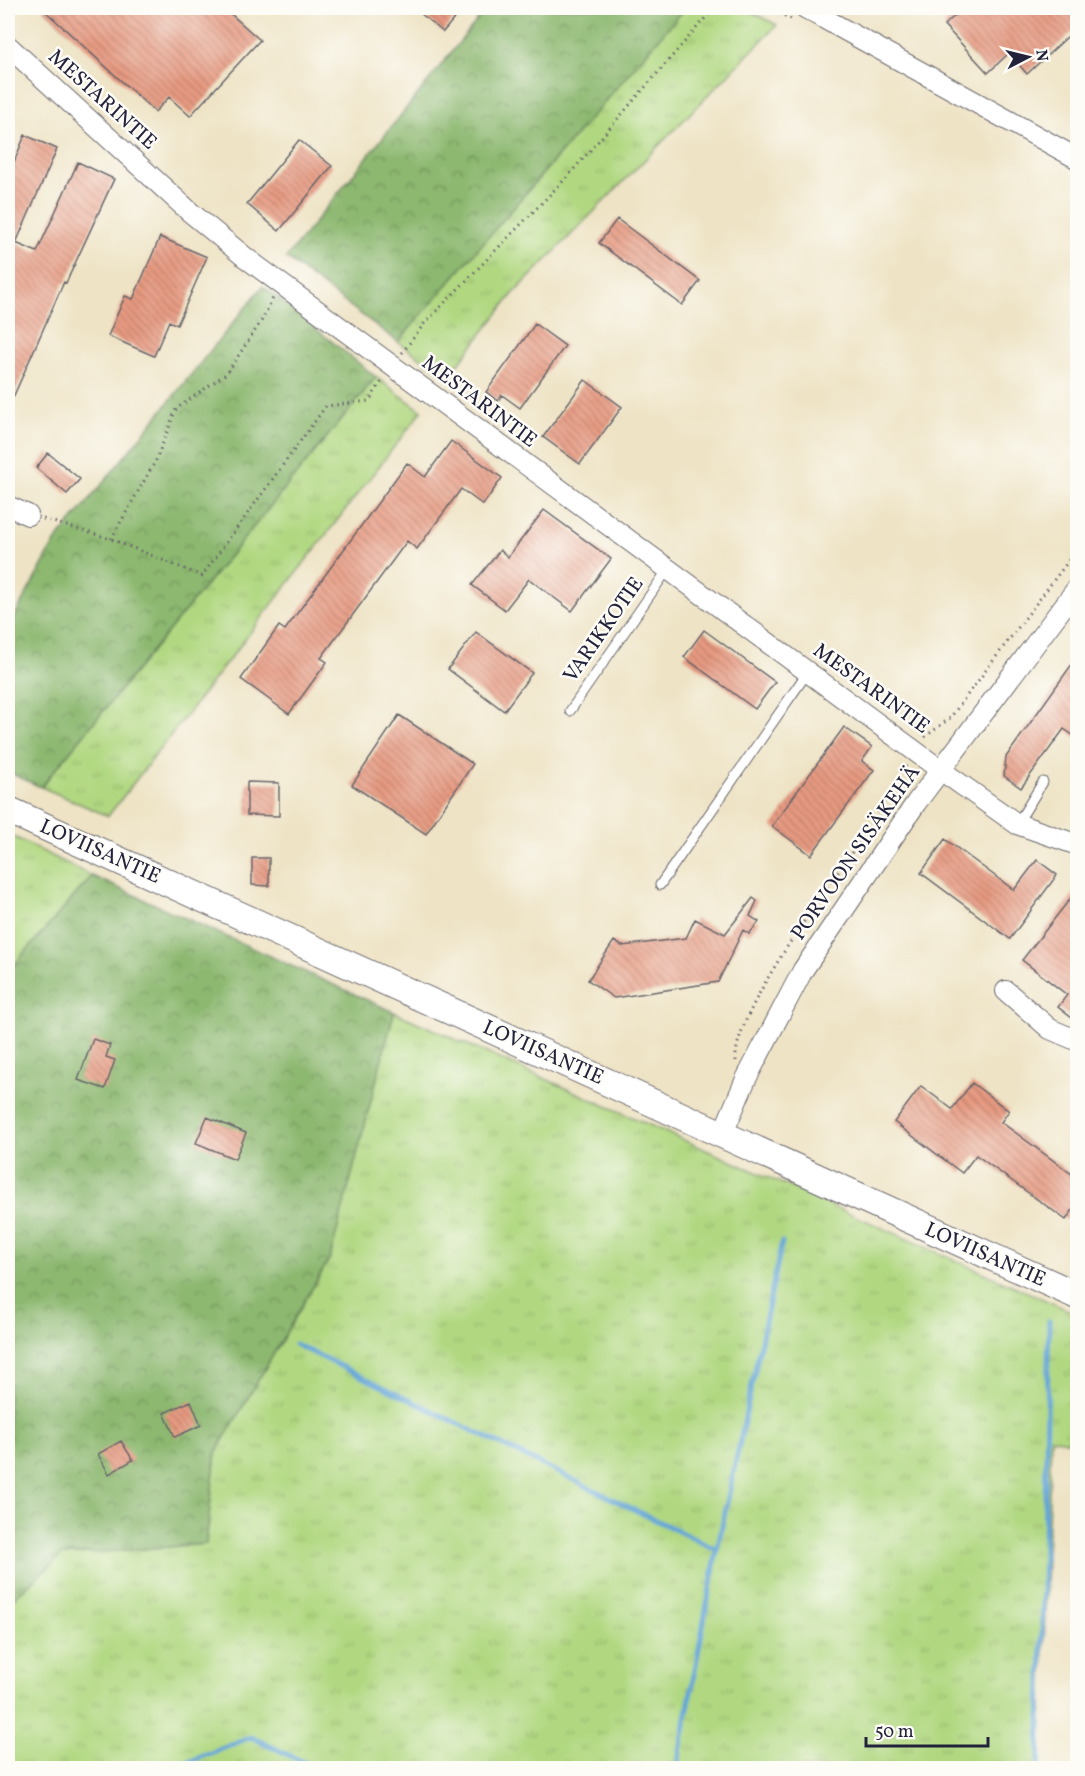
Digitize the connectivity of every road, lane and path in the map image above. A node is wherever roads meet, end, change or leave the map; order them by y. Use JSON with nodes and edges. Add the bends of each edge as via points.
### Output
{"nodes":[{"id":1,"x":805,"y":8,"type":"edge"},
{"id":2,"x":8,"y":46,"type":"edge"},
{"id":3,"x":1077,"y":159,"type":"edge"},
{"id":4,"x":280,"y":283,"type":"junction"},
{"id":5,"x":8,"y":506,"type":"edge"},
{"id":6,"x":28,"y":515,"type":"dead end"},
{"id":7,"x":111,"y":539,"type":"dead end"},
{"id":8,"x":1077,"y":548,"type":"edge"},
{"id":9,"x":668,"y":569,"type":"junction"},
{"id":10,"x":1077,"y":587,"type":"edge"},
{"id":11,"x":807,"y":673,"type":"junction"},
{"id":12,"x":570,"y":711,"type":"dead end"},
{"id":13,"x":915,"y":751,"type":"junction"},
{"id":14,"x":942,"y":771,"type":"junction"},
{"id":15,"x":1044,"y":782,"type":"dead end"},
{"id":16,"x":8,"y":810,"type":"edge"},
{"id":17,"x":1017,"y":824,"type":"junction"},
{"id":18,"x":1077,"y":845,"type":"edge"},
{"id":19,"x":660,"y":885,"type":"dead end"},
{"id":20,"x":1006,"y":991,"type":"dead end"},
{"id":21,"x":1077,"y":1041,"type":"edge"},
{"id":22,"x":746,"y":1078,"type":"junction"},
{"id":23,"x":723,"y":1133,"type":"junction"},
{"id":24,"x":1077,"y":1296,"type":"edge"}],
"edges":[{"from":1,"to":3,"type":"street"},
{"from":2,"to":4,"type":"street","name":"MESTARINTIE","via":[[190,212]]},
{"from":4,"to":7,"type":"path","via":[[262,320],[227,373],[176,409],[156,460]]},
{"from":4,"to":9,"type":"street","name":"MESTARINTIE"},
{"from":5,"to":6,"type":"street"},
{"from":8,"to":13,"type":"path","via":[[950,718],[926,736]]},
{"from":9,"to":11,"type":"street","name":"MESTARINTIE"},
{"from":9,"to":12,"type":"lane","name":"VARIKKOTIE"},
{"from":10,"to":14,"type":"street","name":"PORVOON SISÄKEHÄ"},
{"from":11,"to":13,"type":"street","name":"MESTARINTIE"},
{"from":11,"to":19,"type":"lane"},
{"from":13,"to":14,"type":"street","name":"MESTARINTIE"},
{"from":13,"to":22,"type":"path","via":[[766,983],[735,1050],[736,1062]]},
{"from":14,"to":17,"type":"street","name":"MESTARINTIE"},
{"from":14,"to":22,"type":"street","name":"PORVOON SISÄKEHÄ","via":[[916,802],[803,970]]},
{"from":15,"to":17,"type":"lane"},
{"from":16,"to":23,"type":"main road","name":"LOVIISANTIE"},
{"from":17,"to":18,"type":"street","name":"MESTARINTIE"},
{"from":20,"to":21,"type":"street","via":[[1050,1029]]},
{"from":22,"to":23,"type":"street","name":"PORVOON SISÄKEHÄ"},
{"from":23,"to":24,"type":"main road","name":"LOVIISANTIE"}]}
